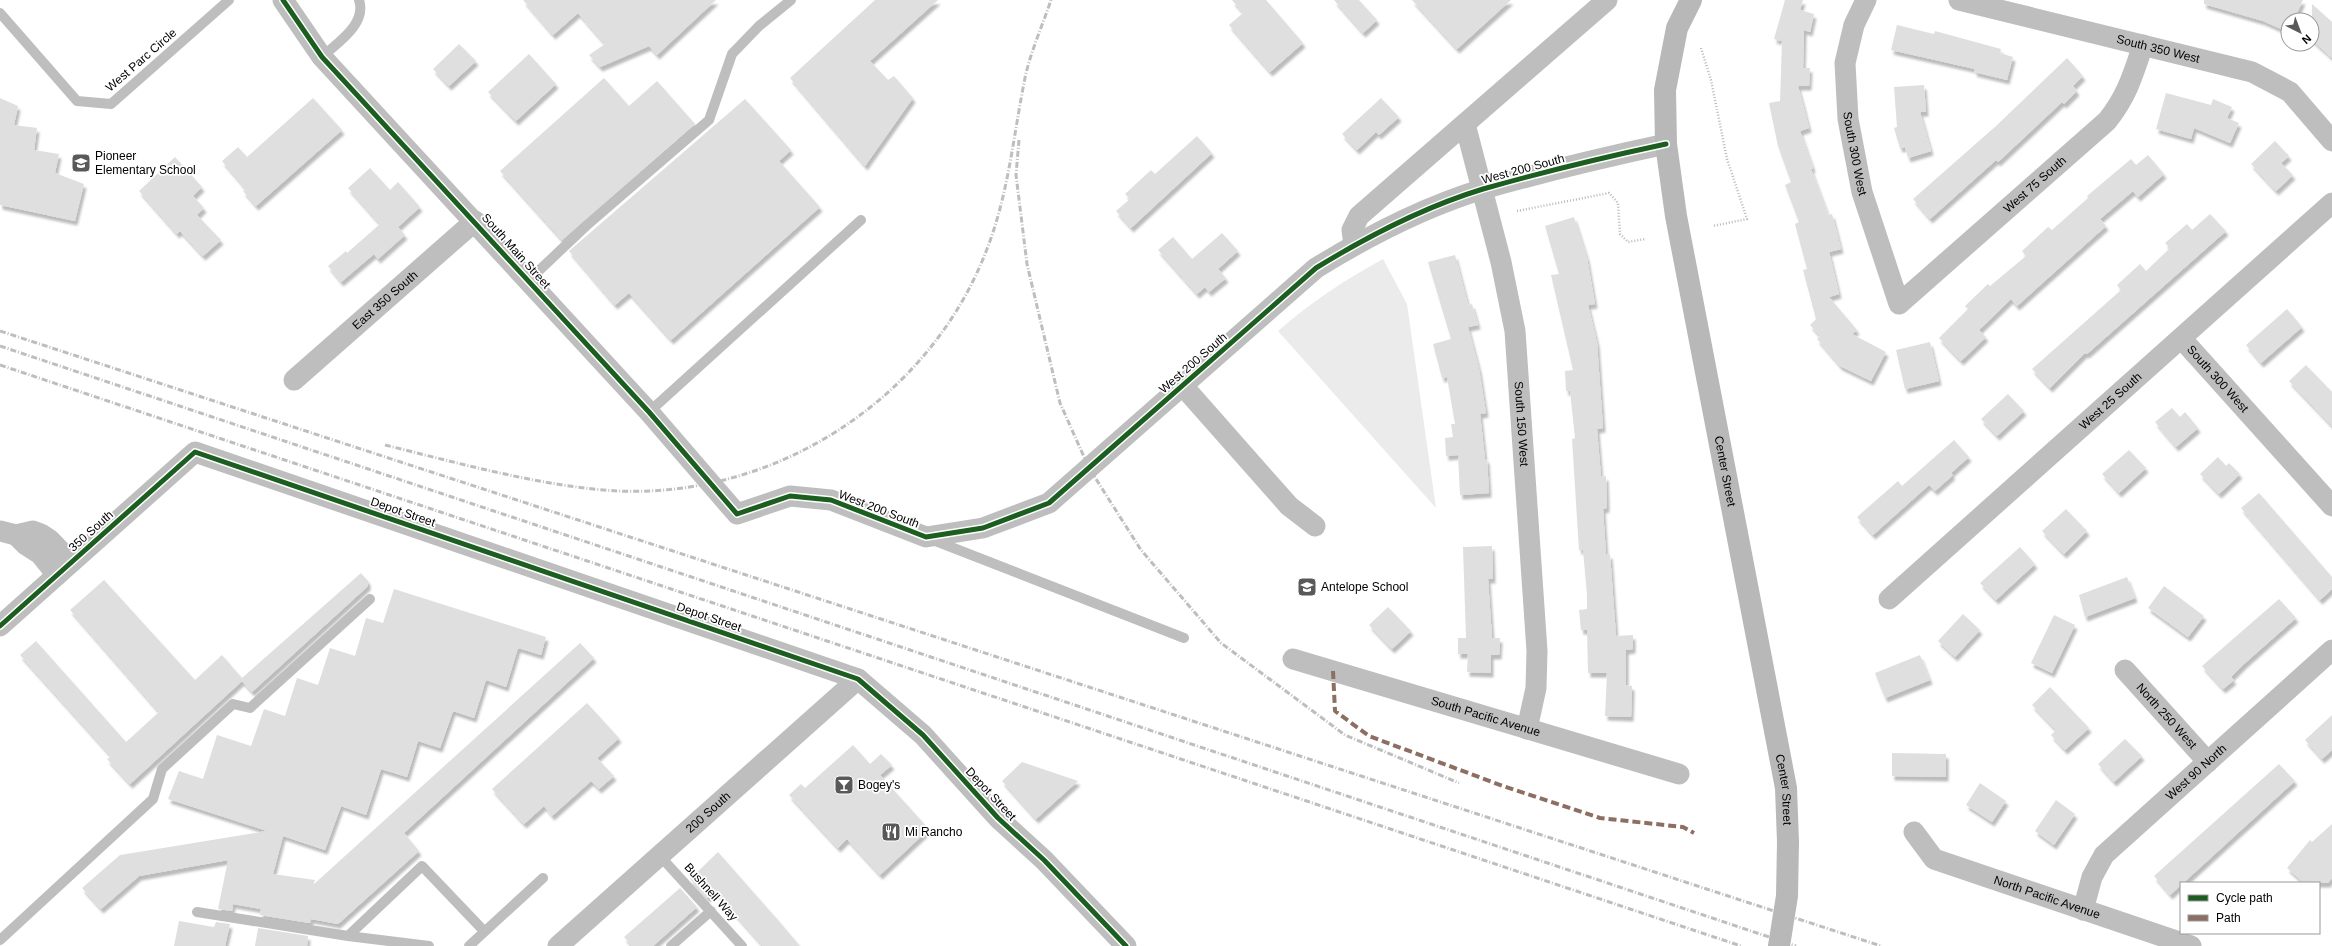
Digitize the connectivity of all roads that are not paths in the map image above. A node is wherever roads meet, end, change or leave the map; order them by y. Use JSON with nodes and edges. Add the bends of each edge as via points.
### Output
{"nodes":[{"id":1,"x":229,"y":0,"type":"edge"},
{"id":2,"x":283,"y":0,"type":"edge"},
{"id":3,"x":359,"y":0,"type":"edge"},
{"id":4,"x":791,"y":0,"type":"edge"},
{"id":5,"x":1607,"y":0,"type":"edge"},
{"id":6,"x":1691,"y":0,"type":"edge"},
{"id":7,"x":1866,"y":0,"type":"edge"},
{"id":8,"x":1959,"y":0,"type":"edge"},
{"id":9,"x":0,"y":13,"type":"edge"},
{"id":10,"x":2143,"y":45,"type":"junction"},
{"id":11,"x":322,"y":57,"type":"junction"},
{"id":12,"x":1465,"y":124,"type":"junction"},
{"id":13,"x":2332,"y":141,"type":"edge"},
{"id":14,"x":1666,"y":144,"type":"junction"},
{"id":15,"x":1482,"y":190,"type":"junction"},
{"id":16,"x":2332,"y":203,"type":"edge"},
{"id":17,"x":861,"y":220,"type":"dead end"},
{"id":18,"x":475,"y":221,"type":"junction"},
{"id":19,"x":1354,"y":245,"type":"junction"},
{"id":20,"x":529,"y":280,"type":"junction"},
{"id":21,"x":1899,"y":304,"type":"joint"},
{"id":22,"x":2181,"y":338,"type":"junction"},
{"id":23,"x":294,"y":380,"type":"dead end"},
{"id":24,"x":1183,"y":386,"type":"junction"},
{"id":25,"x":649,"y":412,"type":"junction"},
{"id":26,"x":195,"y":452,"type":"joint"},
{"id":27,"x":2332,"y":506,"type":"edge"},
{"id":28,"x":737,"y":514,"type":"joint"},
{"id":29,"x":1315,"y":526,"type":"dead end"},
{"id":30,"x":8,"y":533,"type":"edge"},
{"id":31,"x":926,"y":538,"type":"junction"},
{"id":32,"x":64,"y":569,"type":"junction"},
{"id":33,"x":370,"y":599,"type":"dead end"},
{"id":34,"x":1889,"y":599,"type":"dead end"},
{"id":35,"x":0,"y":626,"type":"edge"},
{"id":36,"x":1184,"y":638,"type":"dead end"},
{"id":37,"x":2332,"y":650,"type":"edge"},
{"id":38,"x":1293,"y":659,"type":"dead end"},
{"id":39,"x":2125,"y":670,"type":"dead end"},
{"id":40,"x":858,"y":679,"type":"junction"},
{"id":41,"x":1527,"y":729,"type":"junction"},
{"id":42,"x":2208,"y":762,"type":"junction"},
{"id":43,"x":1679,"y":774,"type":"dead end"},
{"id":44,"x":1914,"y":832,"type":"dead end"},
{"id":45,"x":660,"y":856,"type":"junction"},
{"id":46,"x":543,"y":878,"type":"dead end"},
{"id":47,"x":2083,"y":910,"type":"junction"},
{"id":48,"x":711,"y":911,"type":"junction"},
{"id":49,"x":197,"y":912,"type":"dead end"},
{"id":50,"x":484,"y":931,"type":"junction"},
{"id":51,"x":348,"y":936,"type":"junction"},
{"id":52,"x":0,"y":940,"type":"edge"},
{"id":53,"x":429,"y":946,"type":"edge"},
{"id":54,"x":469,"y":946,"type":"edge"},
{"id":55,"x":558,"y":946,"type":"edge"},
{"id":56,"x":671,"y":946,"type":"edge"},
{"id":57,"x":742,"y":946,"type":"edge"},
{"id":58,"x":1126,"y":946,"type":"edge"},
{"id":59,"x":1779,"y":946,"type":"edge"},
{"id":60,"x":2191,"y":946,"type":"edge"}],
"edges":[{"from":1,"to":9,"type":"lane","name":"West Parc Circle","via":[[111,104],[77,101]]},
{"from":2,"to":11,"type":"street","name":"South Main Street"},
{"from":3,"to":11,"type":"lane","via":[[359,18],[354,27]]},
{"from":4,"to":20,"type":"lane","via":[[759,26],[732,54],[709,120],[586,226]]},
{"from":5,"to":12,"type":"street"},
{"from":6,"to":14,"type":"street","name":"Center Street","via":[[1677,28],[1665,90]]},
{"from":7,"to":21,"type":"street","name":"South 300 West","via":[[1854,25],[1845,63],[1848,119],[1862,192]]},
{"from":8,"to":10,"type":"street","name":"South 350 West"},
{"from":10,"to":13,"type":"street","name":"South 350 West","via":[[2252,72],[2290,92]]},
{"from":10,"to":21,"type":"street","name":"West 75 South","via":[[2122,102],[2107,121]]},
{"from":11,"to":18,"type":"street","name":"South Main Street"},
{"from":12,"to":15,"type":"street","name":"South 150 West"},
{"from":12,"to":19,"type":"street","via":[[1359,216],[1352,230]]},
{"from":14,"to":15,"type":"street","name":"West 200 South"},
{"from":14,"to":59,"type":"street","name":"Center Street","bridge":true,"via":[[1676,216],[1786,788],[1787,896]]},
{"from":15,"to":19,"type":"street","name":"West 200 South","via":[[1404,220]]},
{"from":15,"to":41,"type":"street","name":"South 150 West","via":[[1501,262],[1515,332],[1537,651],[1536,688]]},
{"from":16,"to":22,"type":"street","name":"West 25 South"},
{"from":17,"to":25,"type":"lane"},
{"from":18,"to":20,"type":"street","name":"South Main Street"},
{"from":18,"to":23,"type":"street","name":"East 350 South"},
{"from":19,"to":24,"type":"street","name":"West 200 South","via":[[1316,268]]},
{"from":20,"to":25,"type":"street","name":"South Main Street"},
{"from":22,"to":27,"type":"street","name":"South 300 West"},
{"from":22,"to":34,"type":"street","name":"West 25 South"},
{"from":24,"to":29,"type":"street","via":[[1289,506]]},
{"from":24,"to":31,"type":"street","name":"West 200 South","via":[[1049,503],[982,528]]},
{"from":25,"to":28,"type":"street","name":"South Main Street"},
{"from":26,"to":32,"type":"street","name":"350 South"},
{"from":26,"to":40,"type":"street","name":"Depot Street"},
{"from":28,"to":31,"type":"street","name":"West 200 South","via":[[790,496],[831,500]]},
{"from":30,"to":32,"type":"street","via":[[33,531],[41,534],[50,540]]},
{"from":31,"to":36,"type":"lane"},
{"from":32,"to":35,"type":"street","name":"350 South"},
{"from":33,"to":52,"type":"lane","via":[[250,708],[233,704],[162,769],[152,799]]},
{"from":37,"to":42,"type":"street","name":"West 90 North"},
{"from":38,"to":41,"type":"street","name":"South Pacific Avenue"},
{"from":39,"to":42,"type":"street","name":"North 250 West"},
{"from":40,"to":45,"type":"street","name":"200 South"},
{"from":40,"to":58,"type":"street","name":"Depot Street","via":[[923,735],[998,818],[1044,860]]},
{"from":41,"to":43,"type":"street","name":"South Pacific Avenue"},
{"from":42,"to":47,"type":"street","name":"West 90 North","via":[[2104,855],[2092,877]]},
{"from":44,"to":47,"type":"street","name":"North Pacific Avenue","via":[[1934,859]]},
{"from":45,"to":48,"type":"lane","name":"Bushnell Way"},
{"from":45,"to":55,"type":"street","name":"200 South"},
{"from":46,"to":50,"type":"lane"},
{"from":47,"to":60,"type":"street","name":"North Pacific Avenue"},
{"from":48,"to":56,"type":"lane"},
{"from":48,"to":57,"type":"lane","name":"Bushnell Way"},
{"from":49,"to":51,"type":"lane"},
{"from":50,"to":51,"type":"lane","via":[[422,866]]},
{"from":50,"to":54,"type":"lane"},
{"from":51,"to":53,"type":"lane"}]}
